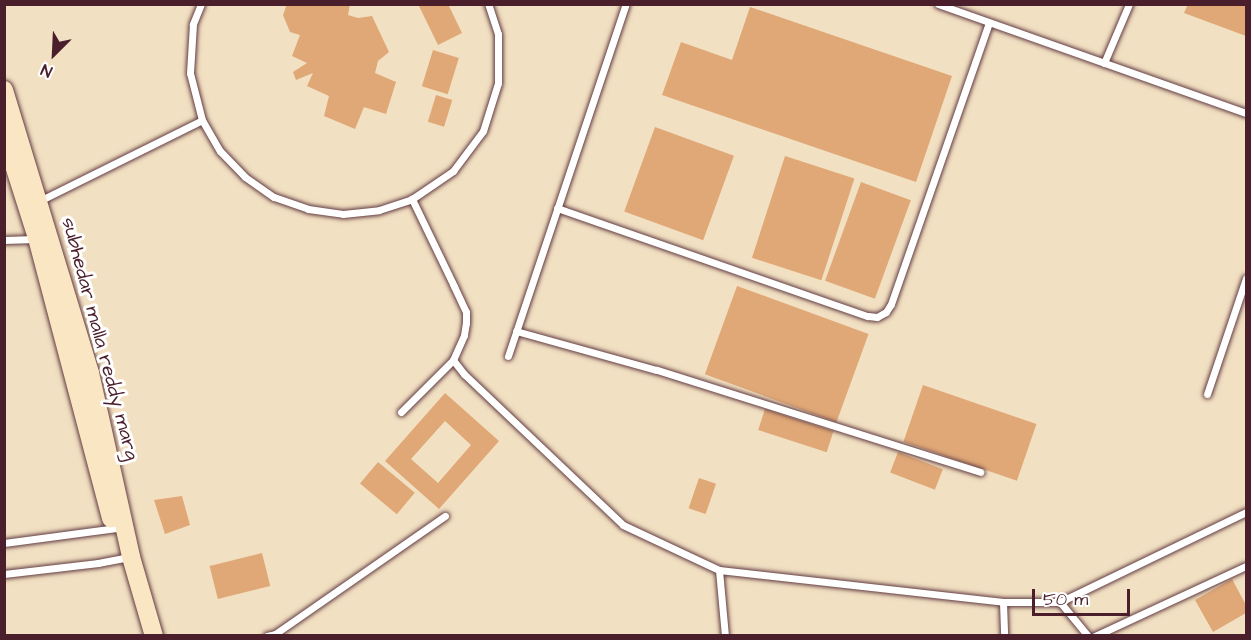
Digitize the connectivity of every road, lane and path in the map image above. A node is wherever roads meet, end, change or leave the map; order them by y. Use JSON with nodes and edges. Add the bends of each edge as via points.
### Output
{"nodes":[{"id":1,"x":201,"y":4,"type":"edge"},
{"id":2,"x":488,"y":4,"type":"edge"},
{"id":3,"x":626,"y":4,"type":"edge"},
{"id":4,"x":938,"y":4,"type":"edge"},
{"id":5,"x":1129,"y":4,"type":"edge"},
{"id":6,"x":989,"y":23,"type":"junction"},
{"id":7,"x":1104,"y":63,"type":"junction"},
{"id":8,"x":4,"y":90,"type":"edge"},
{"id":9,"x":1246,"y":113,"type":"edge"},
{"id":10,"x":202,"y":120,"type":"junction"},
{"id":11,"x":4,"y":134,"type":"edge"},
{"id":12,"x":412,"y":199,"type":"junction"},
{"id":13,"x":39,"y":201,"type":"junction"},
{"id":14,"x":557,"y":208,"type":"junction"},
{"id":15,"x":43,"y":238,"type":"junction"},
{"id":16,"x":4,"y":240,"type":"edge"},
{"id":17,"x":1246,"y":278,"type":"edge"},
{"id":18,"x":516,"y":331,"type":"junction"},
{"id":19,"x":508,"y":356,"type":"dead end"},
{"id":20,"x":453,"y":360,"type":"junction"},
{"id":21,"x":1207,"y":394,"type":"dead end"},
{"id":22,"x":401,"y":412,"type":"dead end"},
{"id":23,"x":980,"y":472,"type":"dead end"},
{"id":24,"x":1246,"y":512,"type":"edge"},
{"id":25,"x":445,"y":516,"type":"dead end"},
{"id":26,"x":119,"y":528,"type":"junction"},
{"id":27,"x":4,"y":543,"type":"edge"},
{"id":28,"x":126,"y":558,"type":"junction"},
{"id":29,"x":1246,"y":566,"type":"edge"},
{"id":30,"x":719,"y":570,"type":"junction"},
{"id":31,"x":4,"y":574,"type":"edge"},
{"id":32,"x":1003,"y":602,"type":"junction"},
{"id":33,"x":1060,"y":602,"type":"junction"},
{"id":34,"x":141,"y":636,"type":"edge"},
{"id":35,"x":154,"y":636,"type":"edge"},
{"id":36,"x":267,"y":636,"type":"edge"},
{"id":37,"x":725,"y":636,"type":"edge"},
{"id":38,"x":1004,"y":636,"type":"edge"},
{"id":39,"x":1088,"y":636,"type":"edge"},
{"id":40,"x":1095,"y":636,"type":"edge"}],
"edges":[{"from":1,"to":10,"type":"lane","via":[[193,24],[190,73]]},
{"from":2,"to":12,"type":"lane","via":[[498,34],[498,83],[483,131],[453,171]]},
{"from":3,"to":14,"type":"lane"},
{"from":4,"to":6,"type":"lane"},
{"from":5,"to":7,"type":"lane"},
{"from":6,"to":7,"type":"lane"},
{"from":6,"to":14,"type":"lane","via":[[891,304],[877,317]]},
{"from":7,"to":9,"type":"lane"},
{"from":8,"to":13,"type":"main road","name":"subhedar malla reddy marg"},
{"from":10,"to":12,"type":"lane","via":[[220,151],[244,177],[274,197],[308,209],[343,214],[379,210]]},
{"from":10,"to":13,"type":"lane"},
{"from":11,"to":15,"type":"main road","name":"subhedar malla reddy marg"},
{"from":12,"to":20,"type":"lane","via":[[466,312],[464,335]]},
{"from":13,"to":15,"type":"main road","name":"subhedar malla reddy marg"},
{"from":14,"to":18,"type":"lane"},
{"from":15,"to":16,"type":"lane"},
{"from":15,"to":26,"type":"main road","name":"subhedar malla reddy marg"},
{"from":17,"to":21,"type":"lane"},
{"from":18,"to":19,"type":"lane"},
{"from":18,"to":23,"type":"lane","via":[[657,370]]},
{"from":20,"to":22,"type":"lane"},
{"from":20,"to":30,"type":"lane","via":[[624,525]]},
{"from":24,"to":33,"type":"lane"},
{"from":25,"to":36,"type":"lane"},
{"from":26,"to":27,"type":"lane"},
{"from":26,"to":28,"type":"main road","name":"subhedar malla reddy marg"},
{"from":28,"to":31,"type":"lane"},
{"from":28,"to":34,"type":"main road","name":"subhedar malla reddy marg"},
{"from":28,"to":35,"type":"main road","name":"subhedar malla reddy marg"},
{"from":29,"to":40,"type":"lane"},
{"from":30,"to":32,"type":"lane"},
{"from":30,"to":37,"type":"lane"},
{"from":32,"to":33,"type":"lane"},
{"from":32,"to":38,"type":"lane"},
{"from":33,"to":39,"type":"lane"}]}
